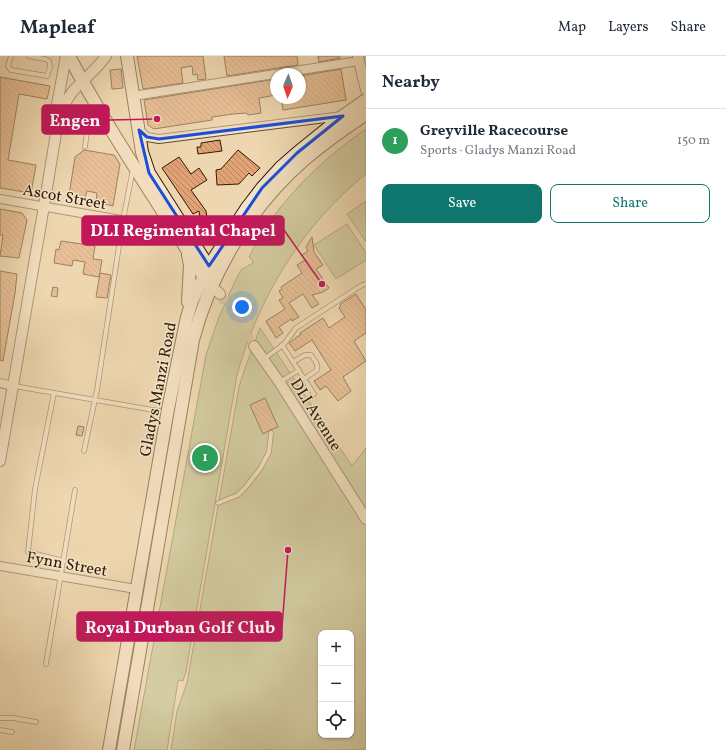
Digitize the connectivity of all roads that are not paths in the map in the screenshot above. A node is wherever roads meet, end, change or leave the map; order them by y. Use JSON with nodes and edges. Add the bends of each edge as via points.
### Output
{"nodes":[{"id":1,"x":11,"y":56,"type":"edge"},
{"id":2,"x":30,"y":56,"type":"edge"},
{"id":3,"x":68,"y":56,"type":"edge"},
{"id":4,"x":106,"y":56,"type":"edge"},
{"id":5,"x":127,"y":56,"type":"edge"},
{"id":6,"x":359,"y":58,"type":"edge"},
{"id":7,"x":83,"y":82,"type":"junction"},
{"id":8,"x":366,"y":90,"type":"edge"},
{"id":9,"x":134,"y":96,"type":"junction"},
{"id":10,"x":366,"y":100,"type":"edge"},
{"id":11,"x":366,"y":114,"type":"edge"},
{"id":12,"x":103,"y":115,"type":"junction"},
{"id":13,"x":343,"y":116,"type":"junction"},
{"id":14,"x":57,"y":127,"type":"junction"},
{"id":15,"x":138,"y":130,"type":"junction"},
{"id":16,"x":85,"y":147,"type":"dead end"},
{"id":17,"x":134,"y":166,"type":"junction"},
{"id":18,"x":0,"y":199,"type":"edge"},
{"id":19,"x":44,"y":206,"type":"junction"},
{"id":20,"x":123,"y":220,"type":"junction"},
{"id":21,"x":172,"y":225,"type":"junction"},
{"id":22,"x":188,"y":252,"type":"junction"},
{"id":23,"x":212,"y":282,"type":"junction"},
{"id":24,"x":366,"y":284,"type":"edge"},
{"id":25,"x":187,"y":317,"type":"junction"},
{"id":26,"x":282,"y":345,"type":"junction"},
{"id":27,"x":254,"y":346,"type":"tunnel mouth"},
{"id":28,"x":264,"y":360,"type":"junction"},
{"id":29,"x":294,"y":362,"type":"junction"},
{"id":30,"x":299,"y":370,"type":"junction"},
{"id":31,"x":304,"y":379,"type":"junction"},
{"id":32,"x":0,"y":383,"type":"edge"},
{"id":33,"x":280,"y":383,"type":"junction"},
{"id":34,"x":13,"y":386,"type":"junction"},
{"id":35,"x":54,"y":393,"type":"junction"},
{"id":36,"x":314,"y":394,"type":"dead end"},
{"id":37,"x":94,"y":400,"type":"junction"},
{"id":38,"x":163,"y":410,"type":"junction"},
{"id":39,"x":181,"y":411,"type":"junction"},
{"id":40,"x":271,"y":433,"type":"dead end"},
{"id":41,"x":84,"y":451,"type":"dead end"},
{"id":42,"x":0,"y":461,"type":"edge"},
{"id":43,"x":75,"y":490,"type":"dead end"},
{"id":44,"x":218,"y":502,"type":"dead end"},
{"id":45,"x":366,"y":519,"type":"edge"},
{"id":46,"x":64,"y":561,"type":"junction"},
{"id":47,"x":0,"y":566,"type":"edge"},
{"id":48,"x":61,"y":577,"type":"junction"},
{"id":49,"x":133,"y":589,"type":"junction"},
{"id":50,"x":151,"y":593,"type":"junction"},
{"id":51,"x":46,"y":664,"type":"dead end"},
{"id":52,"x":0,"y":718,"type":"edge"},
{"id":53,"x":36,"y":722,"type":"dead end"},
{"id":54,"x":0,"y":730,"type":"edge"},
{"id":55,"x":12,"y":732,"type":"dead end"},
{"id":56,"x":109,"y":750,"type":"edge"},
{"id":57,"x":123,"y":750,"type":"edge"}],
"edges":[{"from":1,"to":2,"type":"lane","via":[[8,66],[11,70],[47,76],[49,61]]},
{"from":3,"to":7,"type":"main road"},
{"from":3,"to":14,"type":"street","via":[[57,105]]},
{"from":4,"to":7,"type":"street"},
{"from":5,"to":9,"type":"main road"},
{"from":6,"to":8,"type":"street"},
{"from":6,"to":9,"type":"street"},
{"from":7,"to":12,"type":"main road"},
{"from":7,"to":14,"type":"street","via":[[68,98]]},
{"from":9,"to":15,"type":"main road"},
{"from":10,"to":13,"type":"main road","name":"Gladys Manzi Road"},
{"from":11,"to":23,"type":"main road","name":"Gladys Manzi Road","via":[[304,160],[271,194],[255,212]]},
{"from":12,"to":16,"type":"lane","via":[[88,124]]},
{"from":12,"to":17,"type":"main road"},
{"from":13,"to":15,"type":"street","via":[[159,139],[147,137]]},
{"from":13,"to":23,"type":"main road","name":"Gladys Manzi Road","via":[[292,158],[262,188],[242,214]]},
{"from":14,"to":19,"type":"street"},
{"from":15,"to":23,"type":"main road","via":[[143,158],[149,173]]},
{"from":17,"to":20,"type":"lane"},
{"from":17,"to":21,"type":"main road"},
{"from":18,"to":19,"type":"street","name":"Ascot Street"},
{"from":19,"to":20,"type":"street","name":"Ascot Street"},
{"from":19,"to":34,"type":"street"},
{"from":20,"to":21,"type":"street","name":"Ascot Street","via":[[156,226]]},
{"from":20,"to":37,"type":"lane"},
{"from":21,"to":22,"type":"main road"},
{"from":22,"to":23,"type":"main road"},
{"from":22,"to":25,"type":"main road"},
{"from":23,"to":25,"type":"main road","name":"Gladys Manzi Road","via":[[192,301]]},
{"from":23,"to":39,"type":"main road","name":"Gladys Manzi Road","via":[[193,340]]},
{"from":24,"to":26,"type":"lane","via":[[296,328]]},
{"from":25,"to":38,"type":"main road","name":"Gladys Manzi Road"},
{"from":26,"to":28,"type":"lane"},
{"from":26,"to":29,"type":"lane"},
{"from":27,"to":28,"type":"street","name":"DLI Avenue"},
{"from":28,"to":33,"type":"street","name":"DLI Avenue"},
{"from":29,"to":30,"type":"lane"},
{"from":29,"to":31,"type":"lane","via":[[308,354],[312,355],[318,365],[317,370]]},
{"from":30,"to":31,"type":"lane"},
{"from":30,"to":33,"type":"lane"},
{"from":31,"to":36,"type":"lane"},
{"from":32,"to":34,"type":"street"},
{"from":33,"to":45,"type":"street","name":"DLI Avenue"},
{"from":34,"to":35,"type":"lane"},
{"from":34,"to":42,"type":"street"},
{"from":35,"to":37,"type":"lane"},
{"from":35,"to":46,"type":"lane","via":[[35,489],[28,552]]},
{"from":37,"to":38,"type":"lane"},
{"from":37,"to":41,"type":"lane"},
{"from":38,"to":39,"type":"main road"},
{"from":38,"to":49,"type":"main road","name":"Gladys Manzi Road"},
{"from":39,"to":50,"type":"main road","name":"Gladys Manzi Road"},
{"from":40,"to":44,"type":"lane","via":[[269,452],[260,469],[238,495]]},
{"from":43,"to":46,"type":"lane"},
{"from":46,"to":48,"type":"lane"},
{"from":47,"to":48,"type":"street","name":"Fynn Street"},
{"from":48,"to":49,"type":"street","name":"Fynn Street"},
{"from":48,"to":51,"type":"lane"},
{"from":49,"to":50,"type":"main road"},
{"from":49,"to":56,"type":"main road","name":"Gladys Manzi Road"},
{"from":50,"to":57,"type":"main road","name":"Gladys Manzi Road"},
{"from":52,"to":53,"type":"lane"},
{"from":54,"to":55,"type":"lane"}]}
